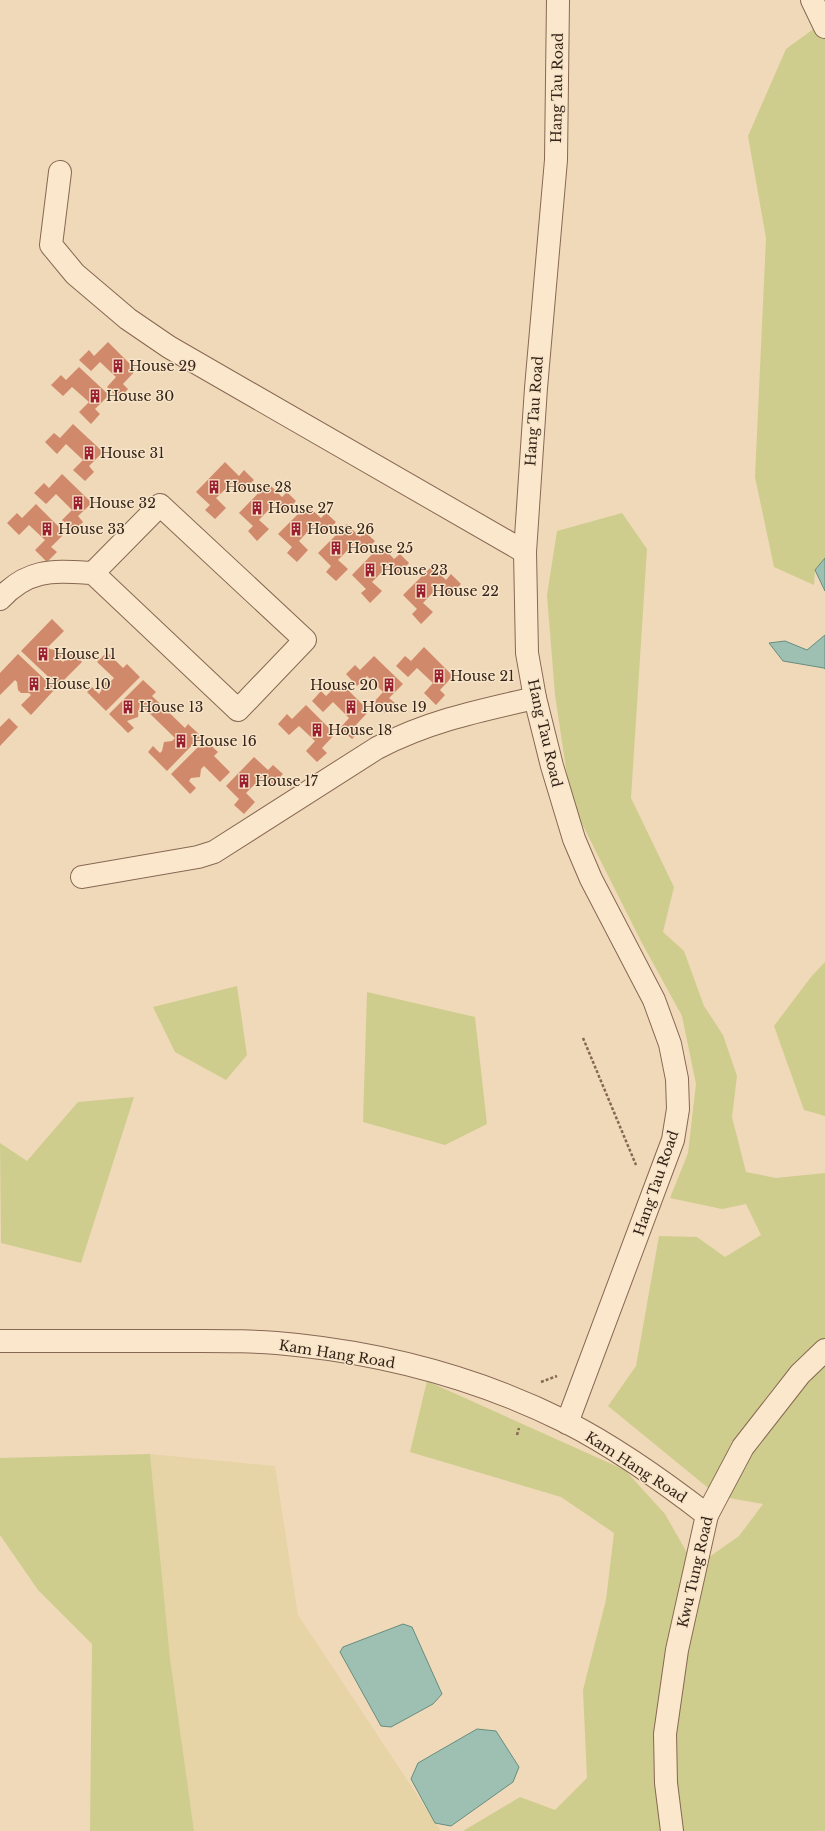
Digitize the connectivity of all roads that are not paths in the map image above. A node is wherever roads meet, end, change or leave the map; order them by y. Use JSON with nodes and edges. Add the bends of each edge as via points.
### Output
{"nodes":[{"id":1,"x":558,"y":0,"type":"edge"},
{"id":2,"x":812,"y":0,"type":"edge"},
{"id":3,"x":825,"y":27,"type":"edge"},
{"id":4,"x":60,"y":172,"type":"dead end"},
{"id":5,"x":525,"y":552,"type":"junction"},
{"id":6,"x":92,"y":573,"type":"junction"},
{"id":7,"x":0,"y":599,"type":"edge"},
{"id":8,"x":535,"y":698,"type":"junction"},
{"id":9,"x":82,"y":876,"type":"dead end"},
{"id":10,"x":0,"y":1341,"type":"edge"},
{"id":11,"x":825,"y":1350,"type":"edge"},
{"id":12,"x":567,"y":1423,"type":"junction"},
{"id":13,"x":707,"y":1515,"type":"junction"},
{"id":14,"x":672,"y":1831,"type":"edge"}],
"edges":[{"from":1,"to":5,"type":"street","name":"Hang Tau Road","via":[[556,160]]},
{"from":2,"to":3,"type":"street"},
{"from":4,"to":5,"type":"street","via":[[51,245],[75,274],[128,319],[169,347]]},
{"from":5,"to":8,"type":"street","name":"Hang Tau Road","via":[[527,653]]},
{"from":6,"to":6,"type":"street","via":[[160,505],[305,640],[238,710]]},
{"from":6,"to":7,"type":"street","via":[[63,571],[36,574],[12,586]]},
{"from":8,"to":9,"type":"street","via":[[445,719],[403,735],[377,748],[214,852],[198,857]]},
{"from":8,"to":12,"type":"street","name":"Hang Tau Road","via":[[574,838],[591,879],[654,1000],[670,1044],[677,1078],[678,1109],[673,1140]]},
{"from":10,"to":12,"type":"street","name":"Kam Hang Road","via":[[216,1341],[296,1345],[375,1356],[451,1376],[526,1404]]},
{"from":11,"to":13,"type":"street","name":"Kwu Tung Road","via":[[800,1374],[743,1447]]},
{"from":12,"to":13,"type":"street","name":"Kam Hang Road","via":[[628,1458]]},
{"from":13,"to":14,"type":"street","name":"Kwu Tung Road","via":[[677,1650],[665,1734],[666,1783]]}]}
